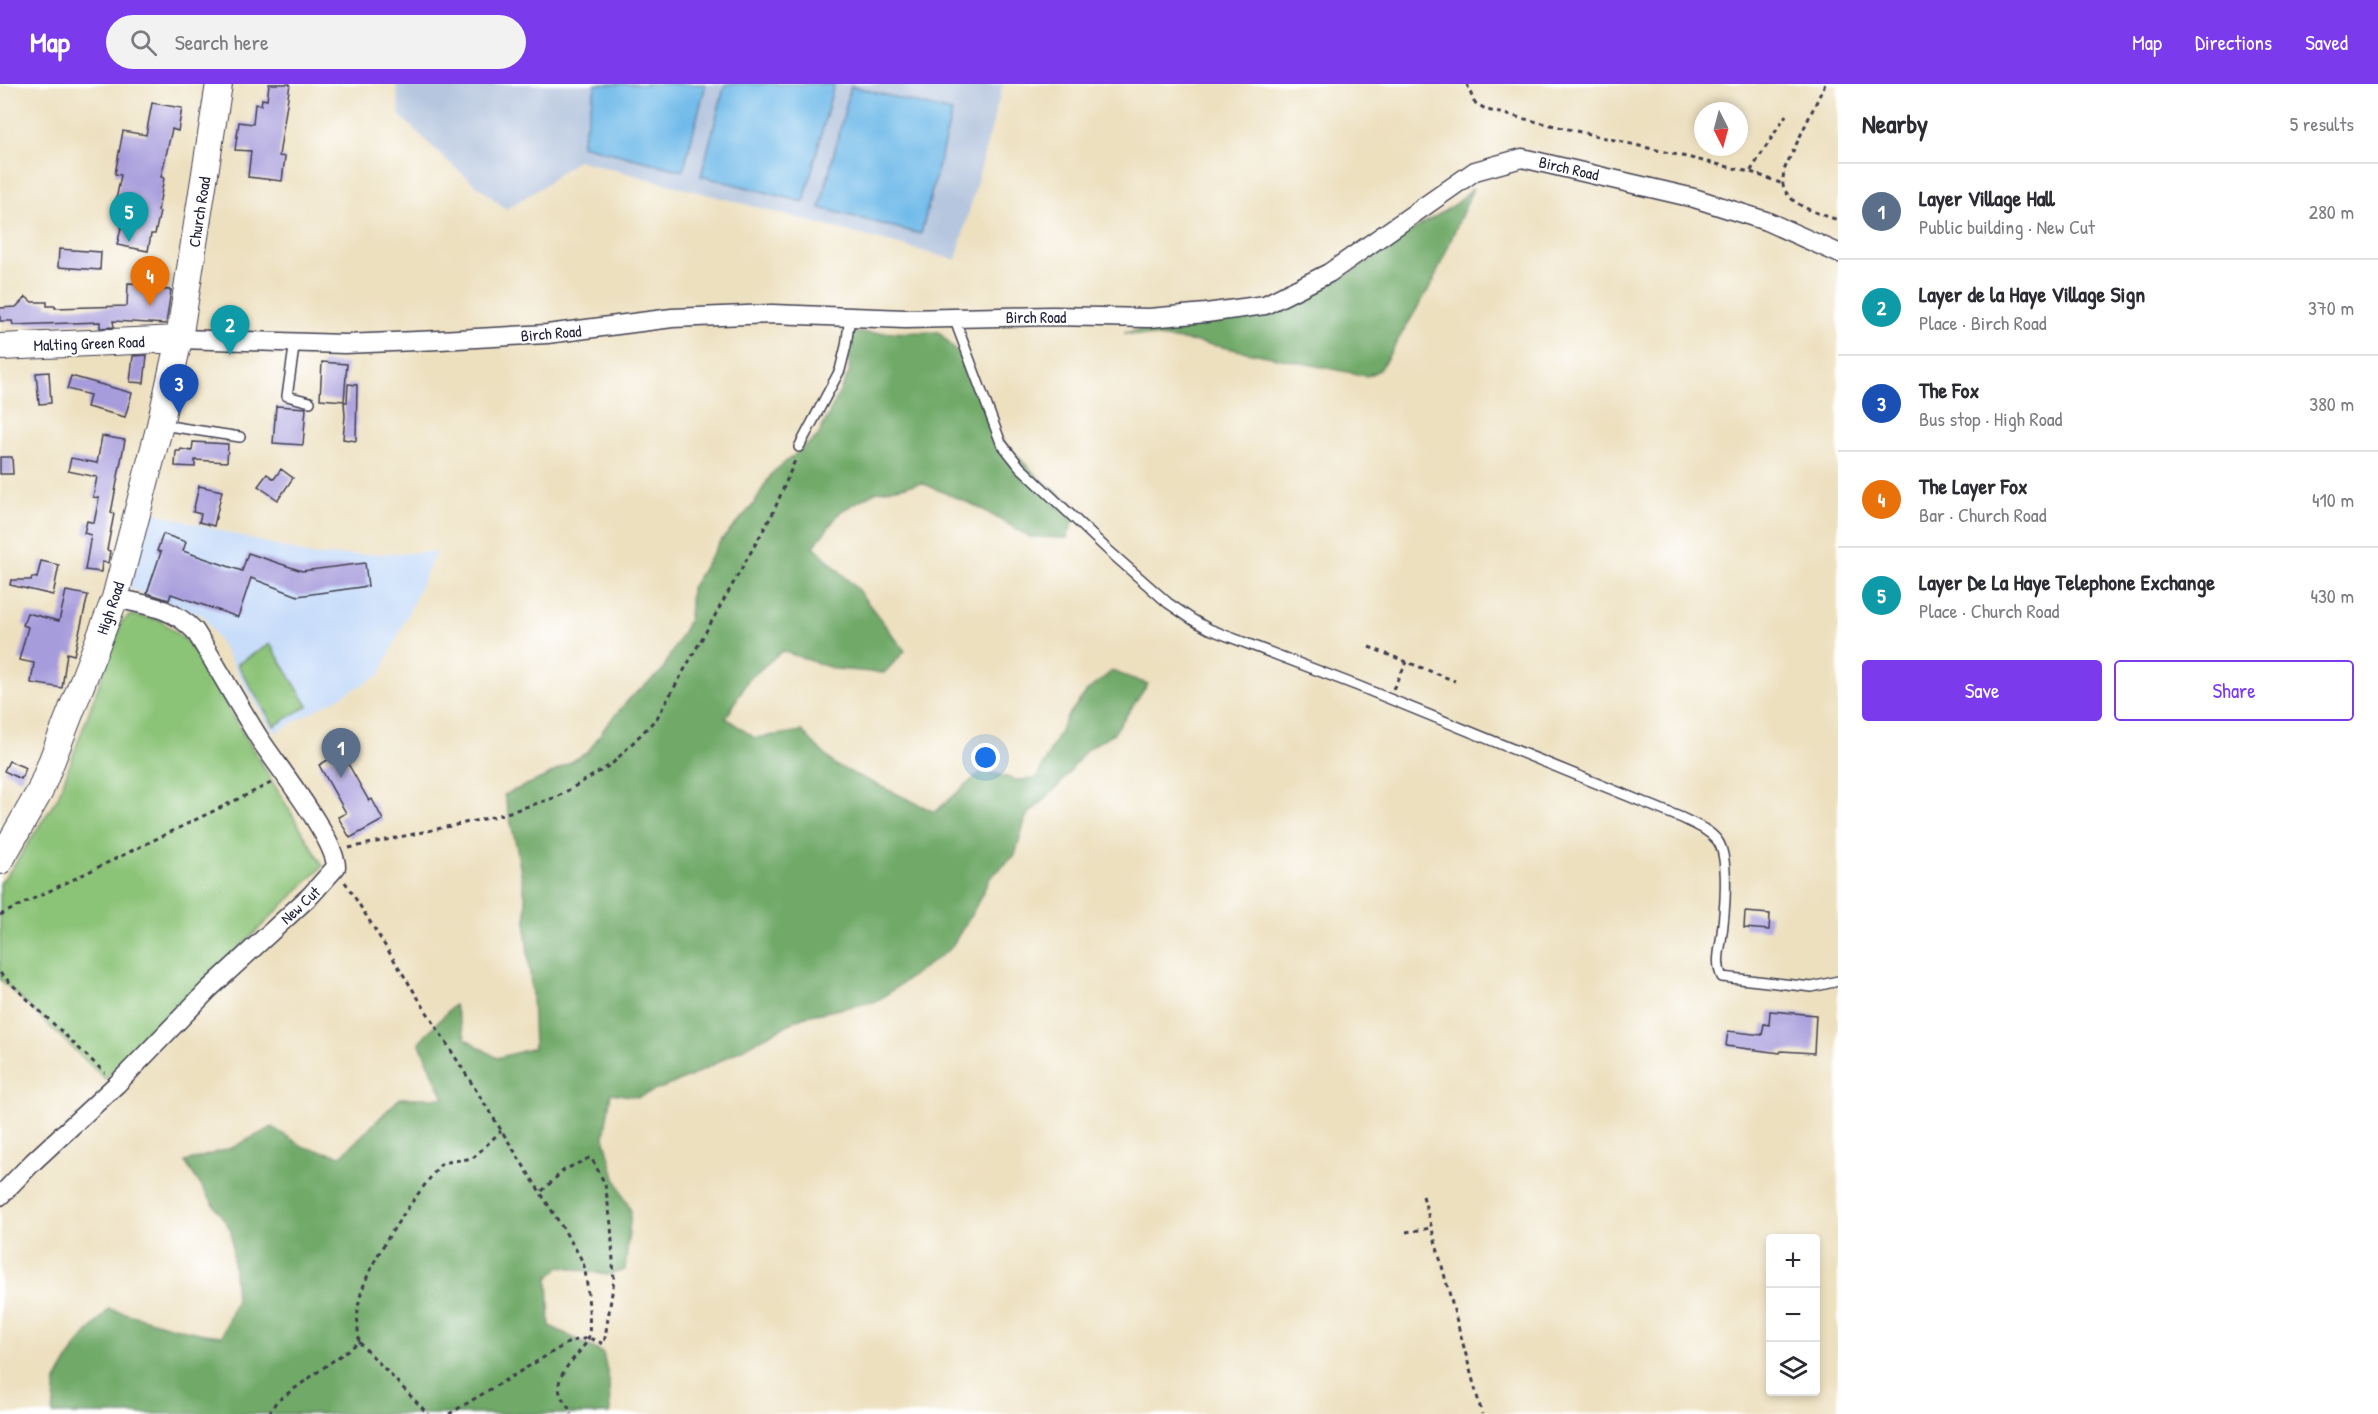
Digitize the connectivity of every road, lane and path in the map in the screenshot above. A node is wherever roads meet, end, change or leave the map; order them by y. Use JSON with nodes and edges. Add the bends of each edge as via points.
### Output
{"nodes":[{"id":1,"x":219,"y":84,"type":"edge"},
{"id":2,"x":1467,"y":84,"type":"edge"},
{"id":3,"x":1825,"y":84,"type":"edge"},
{"id":4,"x":1786,"y":115,"type":"dead end"},
{"id":5,"x":1750,"y":172,"type":"junction"},
{"id":6,"x":1783,"y":184,"type":"junction"},
{"id":7,"x":1838,"y":220,"type":"edge"},
{"id":8,"x":1838,"y":253,"type":"edge"},
{"id":9,"x":850,"y":317,"type":"junction"},
{"id":10,"x":954,"y":318,"type":"junction"},
{"id":11,"x":179,"y":339,"type":"junction"},
{"id":12,"x":296,"y":342,"type":"junction"},
{"id":13,"x":0,"y":347,"type":"edge"},
{"id":14,"x":310,"y":402,"type":"dead end"},
{"id":15,"x":160,"y":425,"type":"junction"},
{"id":16,"x":240,"y":438,"type":"dead end"},
{"id":17,"x":799,"y":447,"type":"joint"},
{"id":18,"x":115,"y":598,"type":"junction"},
{"id":19,"x":1369,"y":647,"type":"dead end"},
{"id":20,"x":1407,"y":662,"type":"junction"},
{"id":21,"x":1455,"y":681,"type":"dead end"},
{"id":22,"x":1388,"y":698,"type":"junction"},
{"id":23,"x":286,"y":776,"type":"junction"},
{"id":24,"x":334,"y":859,"type":"junction"},
{"id":25,"x":0,"y":861,"type":"edge"},
{"id":26,"x":0,"y":915,"type":"edge"},
{"id":27,"x":0,"y":973,"type":"edge"},
{"id":28,"x":1838,"y":981,"type":"edge"},
{"id":29,"x":117,"y":1084,"type":"junction"},
{"id":30,"x":501,"y":1131,"type":"junction"},
{"id":31,"x":541,"y":1193,"type":"junction"},
{"id":32,"x":0,"y":1196,"type":"edge"},
{"id":33,"x":1423,"y":1196,"type":"dead end"},
{"id":34,"x":1432,"y":1228,"type":"junction"},
{"id":35,"x":1406,"y":1232,"type":"dead end"},
{"id":36,"x":589,"y":1338,"type":"junction"},
{"id":37,"x":359,"y":1342,"type":"junction"},
{"id":38,"x":269,"y":1414,"type":"edge"},
{"id":39,"x":428,"y":1414,"type":"edge"},
{"id":40,"x":450,"y":1414,"type":"edge"},
{"id":41,"x":572,"y":1414,"type":"edge"},
{"id":42,"x":1482,"y":1414,"type":"edge"}],
"edges":[{"from":1,"to":11,"type":"main road","name":"Church Road"},
{"from":2,"to":5,"type":"path","via":[[1474,102],[1487,110]]},
{"from":3,"to":6,"type":"path","via":[[1784,170]]},
{"from":4,"to":5,"type":"path"},
{"from":5,"to":6,"type":"path"},
{"from":6,"to":7,"type":"path","via":[[1789,197]]},
{"from":8,"to":10,"type":"street","name":"Birch Road","via":[[1766,220],[1633,183],[1522,158],[1475,171],[1329,273],[1265,305],[1149,318]]},
{"from":9,"to":10,"type":"street","name":"Birch Road"},
{"from":9,"to":12,"type":"street","name":"Birch Road","via":[[684,317],[535,335],[345,344]]},
{"from":9,"to":17,"type":"lane","via":[[840,370]]},
{"from":10,"to":22,"type":"lane","via":[[1001,443],[1020,467],[1168,603],[1209,629]]},
{"from":11,"to":12,"type":"street","name":"Birch Road"},
{"from":11,"to":13,"type":"main road","name":"Malting Green Road"},
{"from":11,"to":15,"type":"main road","name":"High Road"},
{"from":12,"to":14,"type":"lane","via":[[287,396]]},
{"from":15,"to":16,"type":"lane"},
{"from":15,"to":18,"type":"main road","name":"High Road"},
{"from":17,"to":24,"type":"path","via":[[773,513],[657,718],[612,764],[557,797]]},
{"from":18,"to":23,"type":"street","via":[[183,618]]},
{"from":18,"to":25,"type":"main road","name":"High Road","via":[[40,791]]},
{"from":19,"to":20,"type":"path"},
{"from":20,"to":21,"type":"path"},
{"from":20,"to":22,"type":"path"},
{"from":22,"to":28,"type":"lane","via":[[1707,830],[1719,842],[1726,870],[1718,969],[1722,977],[1812,987]]},
{"from":23,"to":24,"type":"street"},
{"from":23,"to":26,"type":"path"},
{"from":24,"to":29,"type":"street","name":"New Cut","via":[[317,889],[209,989]]},
{"from":24,"to":30,"type":"path"},
{"from":27,"to":29,"type":"path"},
{"from":29,"to":32,"type":"street","name":"New Cut"},
{"from":30,"to":31,"type":"path"},
{"from":30,"to":37,"type":"path","via":[[473,1158],[442,1163],[425,1184],[370,1268],[358,1308]]},
{"from":31,"to":36,"type":"path","via":[[584,1267]]},
{"from":31,"to":36,"type":"path","via":[[564,1170],[589,1158],[605,1184],[614,1280],[604,1344]]},
{"from":33,"to":34,"type":"path"},
{"from":34,"to":35,"type":"path"},
{"from":34,"to":42,"type":"path"},
{"from":36,"to":40,"type":"path","via":[[571,1341]]},
{"from":36,"to":41,"type":"path","via":[[559,1382],[564,1404]]},
{"from":37,"to":38,"type":"path","via":[[276,1402]]},
{"from":37,"to":39,"type":"path"}]}
